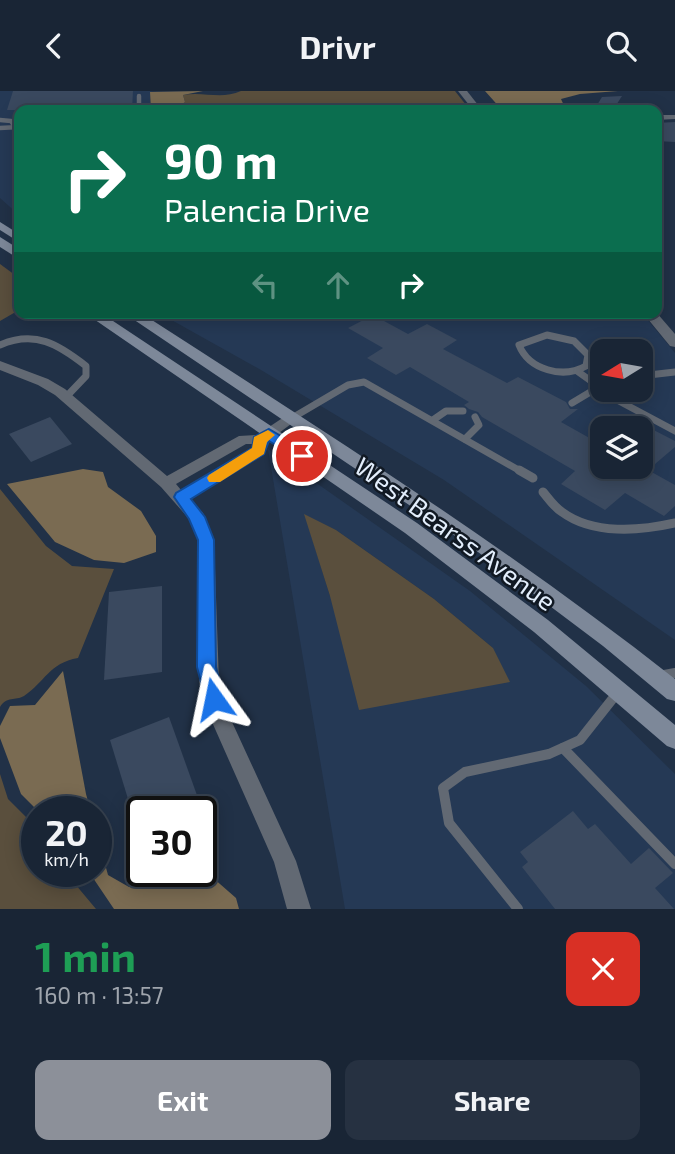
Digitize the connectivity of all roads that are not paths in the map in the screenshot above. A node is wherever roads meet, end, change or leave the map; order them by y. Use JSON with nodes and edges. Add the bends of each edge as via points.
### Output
{"nodes":[{"id":1,"x":462,"y":91,"type":"edge"},
{"id":2,"x":139,"y":96,"type":"dead end"},
{"id":3,"x":138,"y":105,"type":"edge"},
{"id":4,"x":474,"y":105,"type":"edge"},
{"id":5,"x":100,"y":319,"type":"edge"},
{"id":6,"x":140,"y":319,"type":"edge"},
{"id":7,"x":655,"y":319,"type":"edge"},
{"id":8,"x":675,"y":343,"type":"edge"},
{"id":9,"x":0,"y":345,"type":"edge"},
{"id":10,"x":0,"y":365,"type":"edge"},
{"id":11,"x":577,"y":371,"type":"junction"},
{"id":12,"x":675,"y":372,"type":"edge"},
{"id":13,"x":653,"y":375,"type":"edge"},
{"id":14,"x":590,"y":380,"type":"edge"},
{"id":15,"x":590,"y":393,"type":"edge"},
{"id":16,"x":66,"y":397,"type":"junction"},
{"id":17,"x":572,"y":403,"type":"dead end"},
{"id":18,"x":627,"y":403,"type":"edge"},
{"id":19,"x":463,"y":411,"type":"dead end"},
{"id":20,"x":475,"y":417,"type":"dead end"},
{"id":21,"x":292,"y":418,"type":"junction"},
{"id":22,"x":433,"y":420,"type":"junction"},
{"id":23,"x":675,"y":431,"type":"edge"},
{"id":24,"x":264,"y":437,"type":"junction"},
{"id":25,"x":465,"y":439,"type":"junction"},
{"id":26,"x":533,"y":478,"type":"dead end"},
{"id":27,"x":166,"y":483,"type":"junction"},
{"id":28,"x":543,"y":492,"type":"dead end"},
{"id":29,"x":182,"y":497,"type":"junction"},
{"id":30,"x":675,"y":523,"type":"edge"},
{"id":31,"x":666,"y":674,"type":"edge"},
{"id":32,"x":619,"y":690,"type":"junction"},
{"id":33,"x":675,"y":692,"type":"edge"},
{"id":34,"x":675,"y":739,"type":"edge"},
{"id":35,"x":563,"y":748,"type":"junction"},
{"id":36,"x":675,"y":864,"type":"edge"},
{"id":37,"x":299,"y":909,"type":"edge"},
{"id":38,"x":518,"y":909,"type":"edge"}],
"edges":[{"from":1,"to":4,"type":"street"},
{"from":2,"to":3,"type":"lane"},
{"from":5,"to":24,"type":"main road","name":"West Bearss Avenue"},
{"from":6,"to":21,"type":"main road","name":"West Bearss Avenue"},
{"from":7,"to":8,"type":"street"},
{"from":9,"to":16,"type":"lane","via":[[40,337],[86,366],[86,376]]},
{"from":10,"to":16,"type":"street"},
{"from":11,"to":11,"type":"lane","via":[[586,366],[589,355],[572,338],[543,334],[519,345],[521,355],[530,363],[546,370]]},
{"from":11,"to":14,"type":"lane"},
{"from":12,"to":13,"type":"lane"},
{"from":15,"to":17,"type":"lane"},
{"from":16,"to":27,"type":"street"},
{"from":18,"to":23,"type":"lane"},
{"from":19,"to":22,"type":"lane","via":[[446,411]]},
{"from":20,"to":25,"type":"lane","via":[[479,425]]},
{"from":21,"to":22,"type":"lane","via":[[348,385],[364,382]]},
{"from":21,"to":24,"type":"street"},
{"from":21,"to":31,"type":"main road","name":"West Bearss Avenue"},
{"from":22,"to":25,"type":"lane"},
{"from":24,"to":27,"type":"street","via":[[244,439]]},
{"from":24,"to":29,"type":"street","via":[[259,450]]},
{"from":24,"to":32,"type":"main road","name":"West Bearss Avenue","via":[[411,528]]},
{"from":25,"to":26,"type":"lane"},
{"from":27,"to":29,"type":"street"},
{"from":28,"to":30,"type":"lane","via":[[565,515],[594,524],[632,530]]},
{"from":29,"to":37,"type":"street","via":[[206,540],[209,682],[222,723],[285,862]]},
{"from":31,"to":33,"type":"main road","name":"West Bearss Avenue"},
{"from":32,"to":34,"type":"main road","name":"West Bearss Avenue"},
{"from":32,"to":35,"type":"lane","via":[[580,740]]},
{"from":35,"to":36,"type":"lane"},
{"from":35,"to":38,"type":"lane","via":[[465,772],[443,788],[449,823]]}]}
